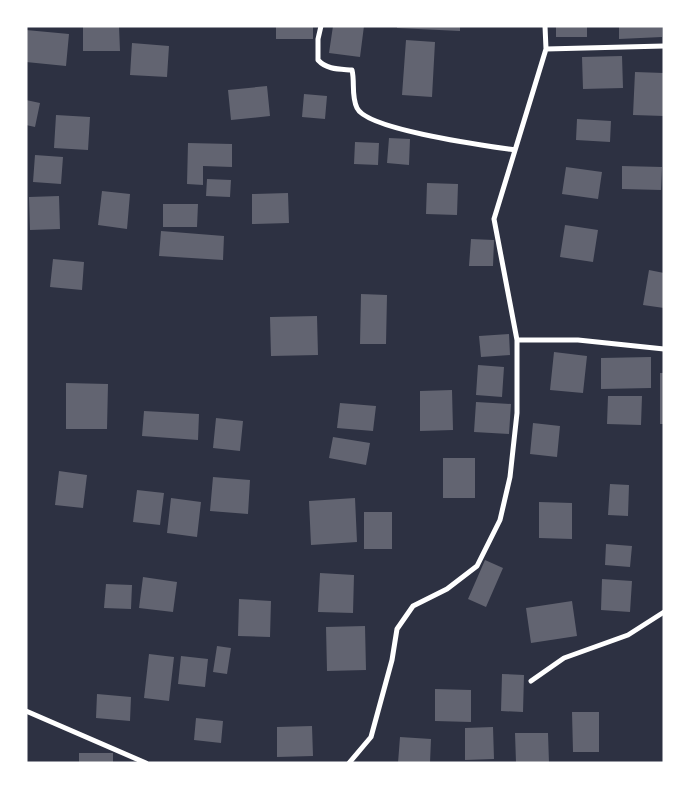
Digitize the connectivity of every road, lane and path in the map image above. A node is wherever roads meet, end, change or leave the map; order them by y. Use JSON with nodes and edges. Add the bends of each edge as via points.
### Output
{"nodes":[{"id":1,"x":321,"y":26,"type":"edge"},
{"id":2,"x":545,"y":26,"type":"edge"},
{"id":3,"x":664,"y":46,"type":"edge"},
{"id":4,"x":546,"y":49,"type":"junction"},
{"id":5,"x":515,"y":150,"type":"junction"},
{"id":6,"x":517,"y":340,"type":"junction"},
{"id":7,"x":664,"y":348,"type":"edge"},
{"id":8,"x":664,"y":612,"type":"edge"},
{"id":9,"x":531,"y":681,"type":"dead end"},
{"id":10,"x":26,"y":711,"type":"edge"},
{"id":11,"x":146,"y":763,"type":"edge"},
{"id":12,"x":349,"y":763,"type":"edge"}],
"edges":[{"from":1,"to":5,"type":"street","via":[[318,60],[330,68],[352,70],[357,109],[368,118],[424,135]]},
{"from":2,"to":4,"type":"street"},
{"from":3,"to":4,"type":"street"},
{"from":4,"to":5,"type":"street"},
{"from":5,"to":6,"type":"street","via":[[494,219]]},
{"from":6,"to":7,"type":"street","via":[[578,340]]},
{"from":6,"to":12,"type":"street","via":[[517,413],[510,477],[500,520],[477,566],[447,589],[413,606],[397,629],[371,737]]},
{"from":8,"to":9,"type":"street","via":[[628,636],[564,658]]},
{"from":10,"to":11,"type":"street"}]}
